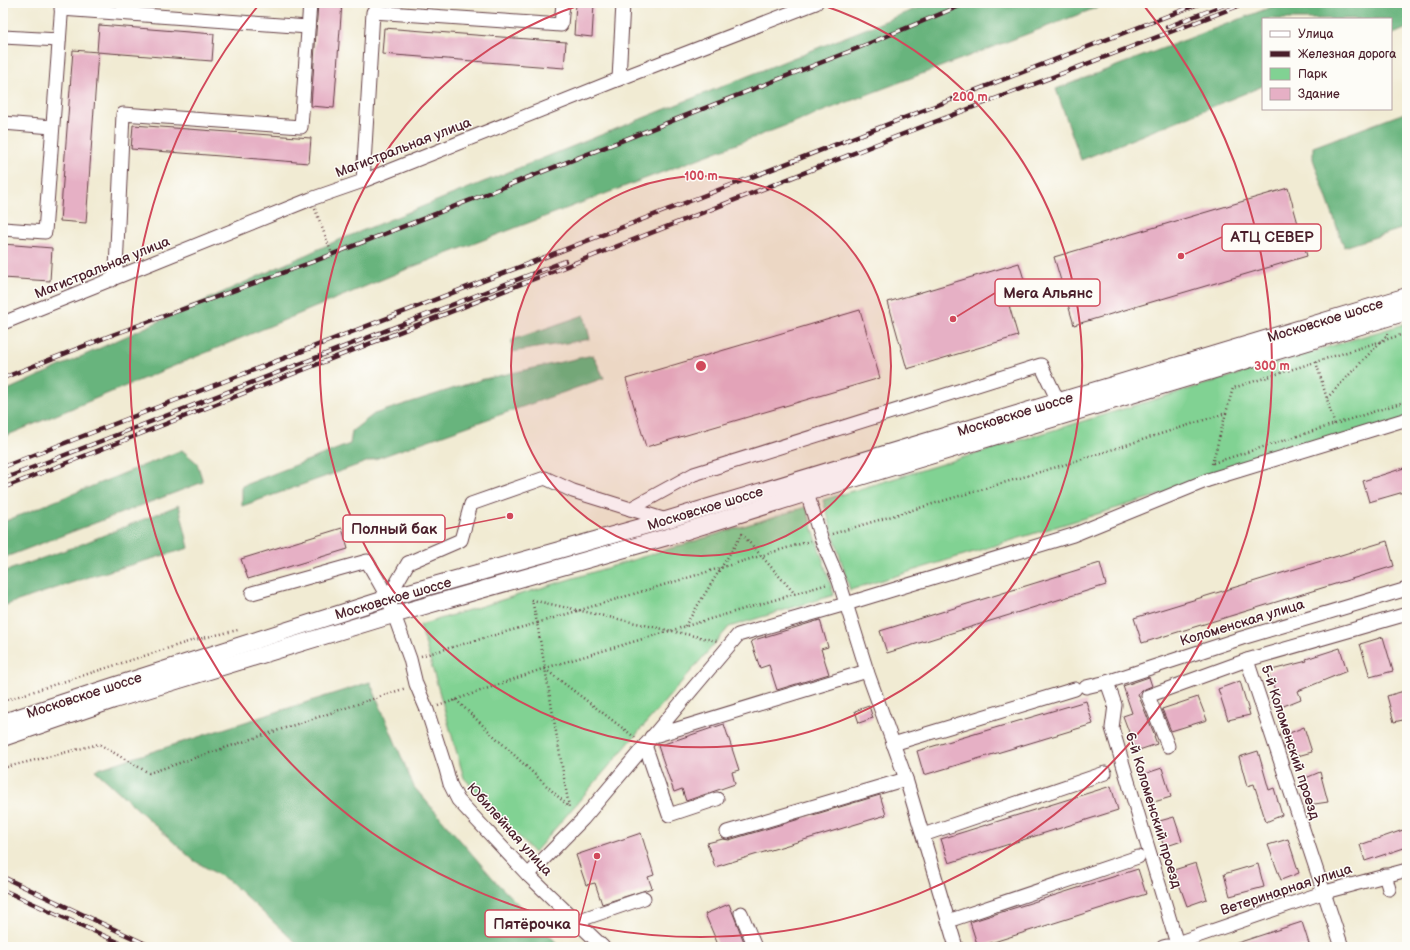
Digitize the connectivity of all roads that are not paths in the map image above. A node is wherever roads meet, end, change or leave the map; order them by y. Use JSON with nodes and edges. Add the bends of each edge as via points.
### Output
{"nodes":[{"id":1,"x":310,"y":3,"type":"edge"},
{"id":2,"x":563,"y":3,"type":"edge"},
{"id":3,"x":622,"y":3,"type":"edge"},
{"id":4,"x":816,"y":3,"type":"edge"},
{"id":5,"x":61,"y":6,"type":"edge"},
{"id":6,"x":308,"y":27,"type":"junction"},
{"id":7,"x":3,"y":37,"type":"edge"},
{"id":8,"x":59,"y":40,"type":"junction"},
{"id":9,"x":619,"y":79,"type":"junction"},
{"id":10,"x":3,"y":123,"type":"edge"},
{"id":11,"x":52,"y":127,"type":"junction"},
{"id":12,"x":363,"y":180,"type":"junction"},
{"id":13,"x":3,"y":229,"type":"edge"},
{"id":14,"x":112,"y":280,"type":"junction"},
{"id":15,"x":1407,"y":296,"type":"edge"},
{"id":16,"x":1407,"y":312,"type":"edge"},
{"id":17,"x":3,"y":323,"type":"edge"},
{"id":18,"x":1058,"y":401,"type":"junction"},
{"id":19,"x":1407,"y":419,"type":"edge"},
{"id":20,"x":807,"y":493,"type":"junction"},
{"id":21,"x":630,"y":509,"type":"junction"},
{"id":22,"x":666,"y":520,"type":"junction"},
{"id":23,"x":1407,"y":589,"type":"edge"},
{"id":24,"x":252,"y":593,"type":"dead end"},
{"id":25,"x":388,"y":598,"type":"junction"},
{"id":26,"x":846,"y":604,"type":"junction"},
{"id":27,"x":1407,"y":614,"type":"edge"},
{"id":28,"x":393,"y":615,"type":"junction"},
{"id":29,"x":1247,"y":660,"type":"junction"},
{"id":30,"x":867,"y":671,"type":"junction"},
{"id":31,"x":1107,"y":682,"type":"junction"},
{"id":32,"x":3,"y":722,"type":"edge"},
{"id":33,"x":3,"y":738,"type":"edge"},
{"id":34,"x":648,"y":741,"type":"junction"},
{"id":35,"x":893,"y":744,"type":"junction"},
{"id":36,"x":1168,"y":746,"type":"dead end"},
{"id":37,"x":1106,"y":773,"type":"dead end"},
{"id":38,"x":906,"y":779,"type":"junction"},
{"id":39,"x":716,"y":799,"type":"dead end"},
{"id":40,"x":728,"y":832,"type":"dead end"},
{"id":41,"x":923,"y":835,"type":"junction"},
{"id":42,"x":1138,"y":857,"type":"dead end"},
{"id":43,"x":1407,"y":870,"type":"edge"},
{"id":44,"x":528,"y":874,"type":"junction"},
{"id":45,"x":1385,"y":875,"type":"junction"},
{"id":46,"x":1389,"y":889,"type":"dead end"},
{"id":47,"x":1324,"y":892,"type":"junction"},
{"id":48,"x":644,"y":898,"type":"dead end"},
{"id":49,"x":741,"y":914,"type":"dead end"},
{"id":50,"x":577,"y":921,"type":"junction"},
{"id":51,"x":948,"y":921,"type":"junction"},
{"id":52,"x":1171,"y":946,"type":"edge"},
{"id":53,"x":603,"y":947,"type":"edge"},
{"id":54,"x":755,"y":947,"type":"edge"},
{"id":55,"x":956,"y":947,"type":"edge"},
{"id":56,"x":1342,"y":947,"type":"edge"}],
"edges":[{"from":1,"to":6,"type":"street"},
{"from":2,"to":12,"type":"street","via":[[561,25],[373,12]]},
{"from":3,"to":9,"type":"street"},
{"from":4,"to":9,"type":"street","name":"Магистральная улица"},
{"from":5,"to":6,"type":"street"},
{"from":5,"to":8,"type":"street"},
{"from":6,"to":14,"type":"street","via":[[300,127],[123,114],[116,269]]},
{"from":7,"to":8,"type":"street"},
{"from":8,"to":11,"type":"street"},
{"from":9,"to":12,"type":"street","name":"Магистральная улица"},
{"from":10,"to":11,"type":"street"},
{"from":11,"to":13,"type":"street","via":[[45,232]]},
{"from":12,"to":14,"type":"street","name":"Магистральная улица"},
{"from":14,"to":17,"type":"street","name":"Магистральная улица"},
{"from":15,"to":18,"type":"main road","name":"Московское шоссе"},
{"from":16,"to":20,"type":"main road","name":"Московское шоссе"},
{"from":18,"to":21,"type":"street","via":[[1041,365],[694,474]]},
{"from":18,"to":22,"type":"main road","name":"Московское шоссе"},
{"from":19,"to":26,"type":"street","via":[[1208,480],[1073,535]]},
{"from":20,"to":26,"type":"street"},
{"from":20,"to":28,"type":"main road","name":"Московское шоссе","via":[[667,537]]},
{"from":21,"to":22,"type":"street"},
{"from":21,"to":25,"type":"street","via":[[573,491],[545,478],[471,504],[461,540],[408,563]]},
{"from":22,"to":25,"type":"main road","name":"Московское шоссе"},
{"from":23,"to":31,"type":"street","name":"Коломенская улица","via":[[1242,638]]},
{"from":24,"to":25,"type":"street","name":"Юбилейная улица","via":[[367,561]]},
{"from":25,"to":28,"type":"street","name":"Юбилейная улица"},
{"from":25,"to":32,"type":"main road","name":"Московское шоссе"},
{"from":26,"to":30,"type":"street"},
{"from":26,"to":34,"type":"street","via":[[738,635]]},
{"from":27,"to":29,"type":"street","name":"5-й Коломенский проезд"},
{"from":28,"to":33,"type":"main road","name":"Московское шоссе","via":[[114,700]]},
{"from":28,"to":44,"type":"street","name":"Юбилейная улица","via":[[410,659],[450,784],[458,800]]},
{"from":29,"to":36,"type":"street","via":[[1148,696]]},
{"from":29,"to":47,"type":"street","name":"5-й Коломенский проезд"},
{"from":30,"to":34,"type":"street"},
{"from":30,"to":35,"type":"street"},
{"from":31,"to":35,"type":"street","name":"Коломенская улица"},
{"from":31,"to":52,"type":"street","name":"6-й Коломенский проезд","via":[[1115,705],[1112,728]]},
{"from":34,"to":39,"type":"street","via":[[669,815]]},
{"from":34,"to":44,"type":"street","via":[[583,819]]},
{"from":35,"to":38,"type":"street"},
{"from":37,"to":41,"type":"street"},
{"from":38,"to":40,"type":"street"},
{"from":38,"to":41,"type":"street"},
{"from":41,"to":51,"type":"street"},
{"from":42,"to":51,"type":"street"},
{"from":43,"to":45,"type":"street","name":"Ветеринарная улица"},
{"from":44,"to":50,"type":"street","name":"Юбилейная улица"},
{"from":45,"to":46,"type":"street"},
{"from":45,"to":47,"type":"street","name":"Ветеринарная улица"},
{"from":47,"to":52,"type":"street","name":"Ветеринарная улица"},
{"from":47,"to":56,"type":"street","name":"5-й Коломенский проезд"},
{"from":48,"to":50,"type":"street"},
{"from":49,"to":54,"type":"street"},
{"from":50,"to":53,"type":"street","name":"Юбилейная улица"},
{"from":51,"to":55,"type":"street"}]}
